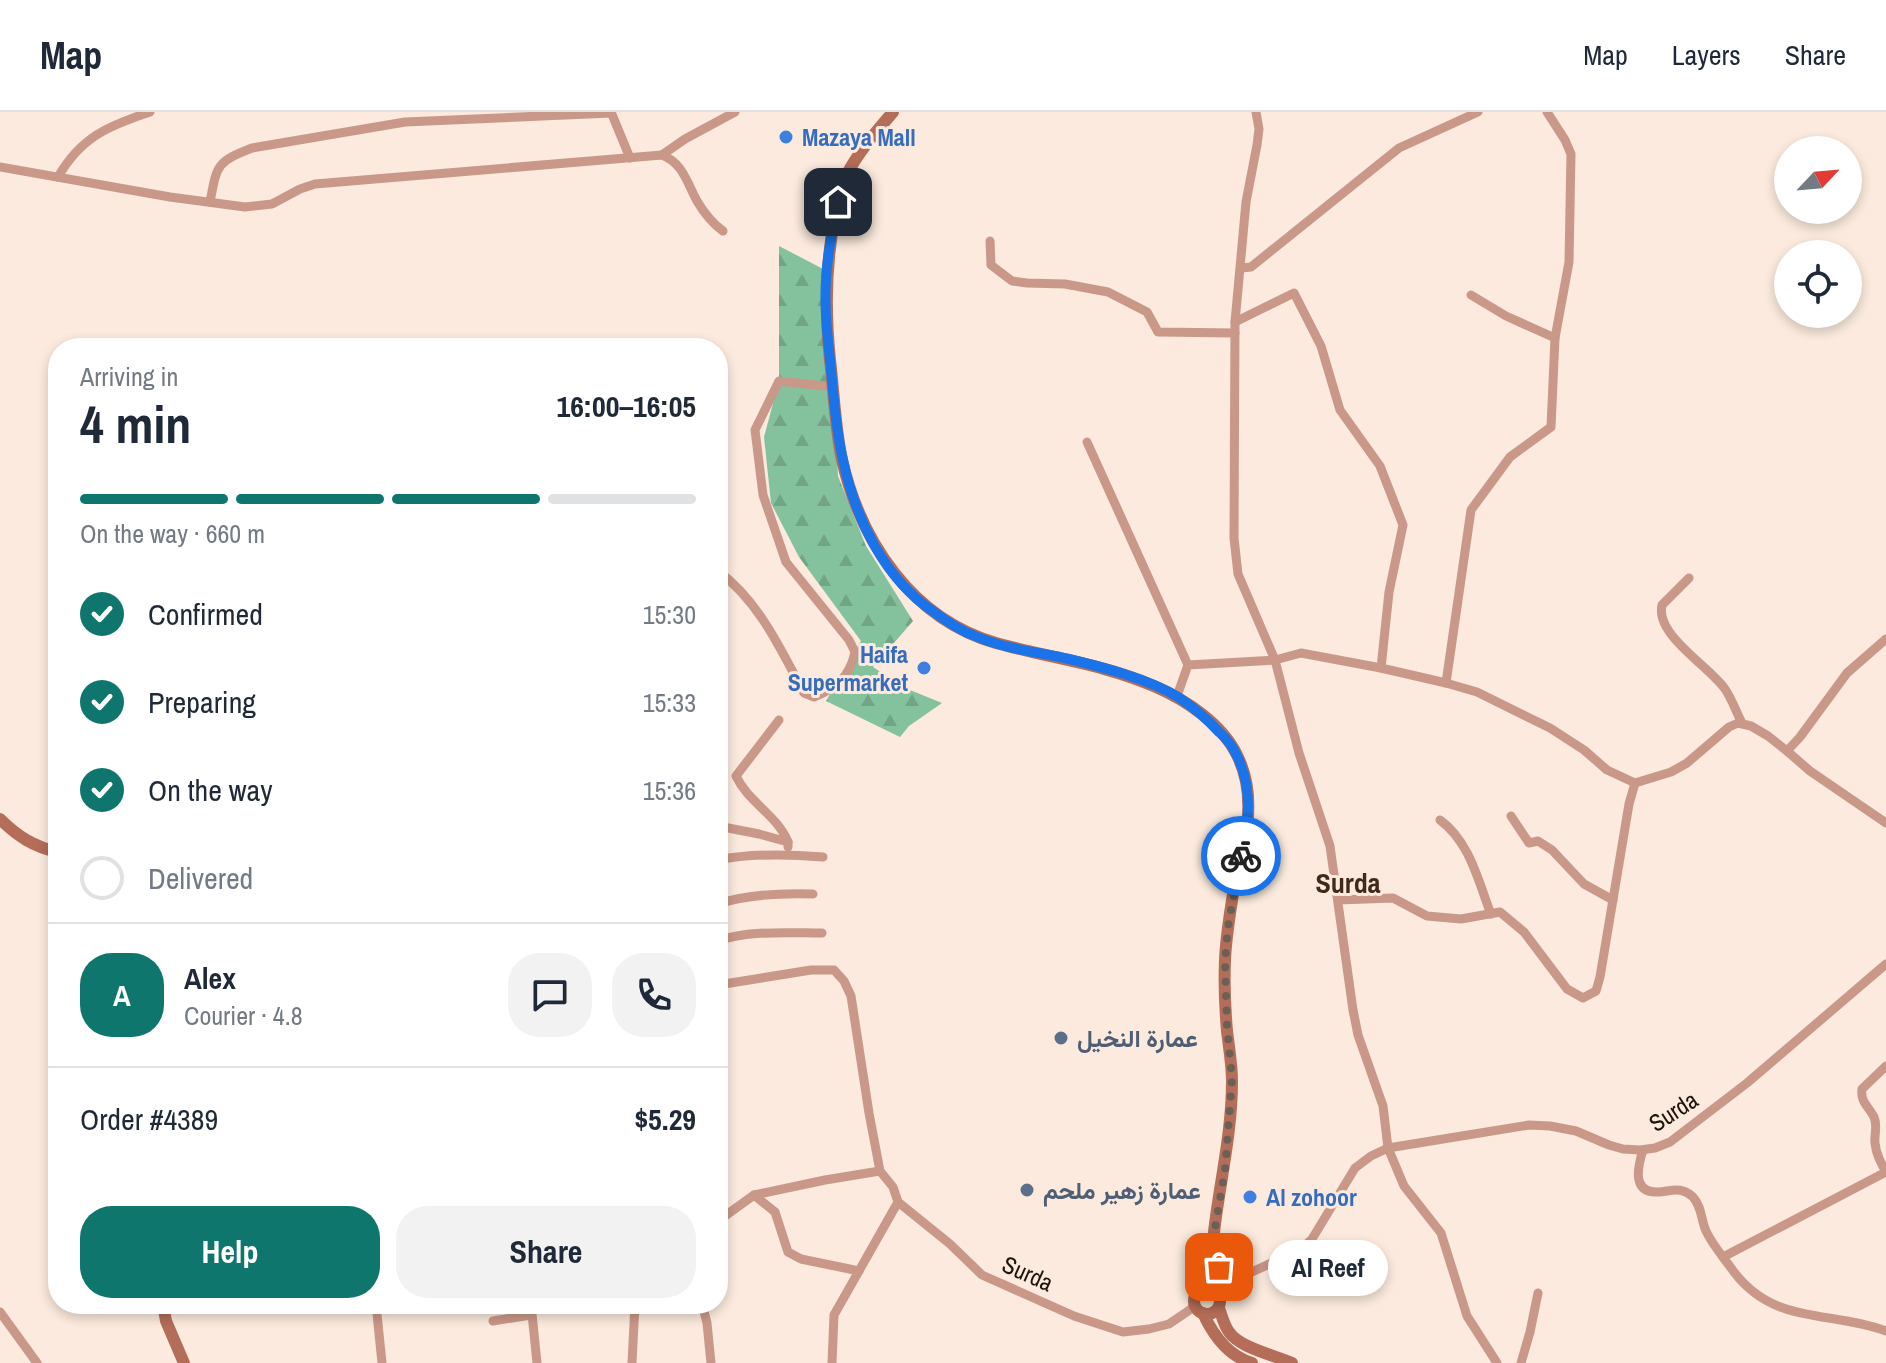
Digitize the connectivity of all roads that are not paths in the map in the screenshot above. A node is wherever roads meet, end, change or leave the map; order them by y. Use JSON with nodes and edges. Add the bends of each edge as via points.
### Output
{"nodes":[{"id":1,"x":150,"y":112,"type":"edge"},
{"id":2,"x":735,"y":112,"type":"edge"},
{"id":3,"x":893,"y":112,"type":"edge"},
{"id":4,"x":1256,"y":112,"type":"edge"},
{"id":5,"x":1478,"y":112,"type":"edge"},
{"id":6,"x":1547,"y":112,"type":"edge"},
{"id":7,"x":611,"y":113,"type":"edge"},
{"id":8,"x":662,"y":155,"type":"junction"},
{"id":9,"x":630,"y":158,"type":"junction"},
{"id":10,"x":0,"y":167,"type":"edge"},
{"id":11,"x":58,"y":177,"type":"junction"},
{"id":12,"x":210,"y":202,"type":"junction"},
{"id":13,"x":723,"y":231,"type":"dead end"},
{"id":14,"x":990,"y":241,"type":"dead end"},
{"id":15,"x":1241,"y":268,"type":"junction"},
{"id":16,"x":1471,"y":295,"type":"dead end"},
{"id":17,"x":1235,"y":322,"type":"junction"},
{"id":18,"x":1235,"y":333,"type":"junction"},
{"id":19,"x":1555,"y":338,"type":"junction"},
{"id":20,"x":833,"y":387,"type":"junction"},
{"id":21,"x":1087,"y":442,"type":"dead end"},
{"id":22,"x":1689,"y":578,"type":"dead end"},
{"id":23,"x":728,"y":580,"type":"edge"},
{"id":24,"x":1886,"y":639,"type":"edge"},
{"id":25,"x":1275,"y":660,"type":"junction"},
{"id":26,"x":1188,"y":665,"type":"junction"},
{"id":27,"x":1381,"y":668,"type":"junction"},
{"id":28,"x":1446,"y":683,"type":"junction"},
{"id":29,"x":1177,"y":696,"type":"junction"},
{"id":30,"x":779,"y":720,"type":"dead end"},
{"id":31,"x":1742,"y":723,"type":"junction"},
{"id":32,"x":1787,"y":751,"type":"junction"},
{"id":33,"x":1635,"y":783,"type":"junction"},
{"id":34,"x":1511,"y":816,"type":"dead end"},
{"id":35,"x":0,"y":819,"type":"edge"},
{"id":36,"x":1440,"y":820,"type":"dead end"},
{"id":37,"x":1886,"y":823,"type":"edge"},
{"id":38,"x":728,"y":828,"type":"edge"},
{"id":39,"x":788,"y":842,"type":"junction"},
{"id":40,"x":48,"y":849,"type":"edge"},
{"id":41,"x":785,"y":853,"type":"junction"},
{"id":42,"x":823,"y":857,"type":"dead end"},
{"id":43,"x":728,"y":858,"type":"edge"},
{"id":44,"x":813,"y":894,"type":"dead end"},
{"id":45,"x":728,"y":900,"type":"edge"},
{"id":46,"x":1338,"y":900,"type":"junction"},
{"id":47,"x":1613,"y":900,"type":"junction"},
{"id":48,"x":1491,"y":914,"type":"junction"},
{"id":49,"x":822,"y":933,"type":"dead end"},
{"id":50,"x":728,"y":938,"type":"edge"},
{"id":51,"x":1886,"y":964,"type":"edge"},
{"id":52,"x":728,"y":983,"type":"edge"},
{"id":53,"x":1886,"y":1066,"type":"edge"},
{"id":54,"x":1388,"y":1148,"type":"junction"},
{"id":55,"x":1643,"y":1150,"type":"junction"},
{"id":56,"x":880,"y":1171,"type":"junction"},
{"id":57,"x":754,"y":1195,"type":"junction"},
{"id":58,"x":898,"y":1202,"type":"junction"},
{"id":59,"x":728,"y":1214,"type":"edge"},
{"id":60,"x":1215,"y":1228,"type":"junction"},
{"id":61,"x":1723,"y":1257,"type":"junction"},
{"id":62,"x":1214,"y":1258,"type":"junction"},
{"id":63,"x":859,"y":1271,"type":"junction"},
{"id":64,"x":1236,"y":1276,"type":"junction"},
{"id":65,"x":1538,"y":1293,"type":"dead end"},
{"id":66,"x":1217,"y":1299,"type":"junction"},
{"id":67,"x":1197,"y":1305,"type":"junction"},
{"id":68,"x":0,"y":1312,"type":"edge"},
{"id":69,"x":165,"y":1314,"type":"edge"},
{"id":70,"x":377,"y":1314,"type":"edge"},
{"id":71,"x":515,"y":1314,"type":"edge"},
{"id":72,"x":532,"y":1314,"type":"edge"},
{"id":73,"x":634,"y":1314,"type":"edge"},
{"id":74,"x":705,"y":1314,"type":"edge"},
{"id":75,"x":493,"y":1321,"type":"dead end"},
{"id":76,"x":1886,"y":1331,"type":"edge"},
{"id":77,"x":37,"y":1363,"type":"edge"},
{"id":78,"x":184,"y":1363,"type":"edge"},
{"id":79,"x":382,"y":1363,"type":"edge"},
{"id":80,"x":537,"y":1363,"type":"edge"},
{"id":81,"x":632,"y":1363,"type":"edge"},
{"id":82,"x":711,"y":1363,"type":"edge"},
{"id":83,"x":832,"y":1363,"type":"edge"},
{"id":84,"x":1252,"y":1363,"type":"edge"},
{"id":85,"x":1292,"y":1363,"type":"edge"},
{"id":86,"x":1497,"y":1363,"type":"edge"},
{"id":87,"x":1521,"y":1363,"type":"edge"}],
"edges":[{"from":1,"to":11,"type":"street","via":[[95,134]]},
{"from":2,"to":8,"type":"street"},
{"from":3,"to":20,"type":"main road","via":[[861,151],[838,202],[826,279]]},
{"from":4,"to":15,"type":"street","via":[[1258,137]]},
{"from":5,"to":15,"type":"street","via":[[1399,148],[1251,267]]},
{"from":6,"to":19,"type":"street","via":[[1571,154],[1569,262]]},
{"from":7,"to":9,"type":"street"},
{"from":7,"to":12,"type":"street","via":[[405,122],[252,148],[220,164]]},
{"from":8,"to":9,"type":"street"},
{"from":8,"to":13,"type":"street","via":[[677,163],[698,204]]},
{"from":9,"to":12,"type":"street","via":[[315,184],[258,207]]},
{"from":10,"to":11,"type":"street"},
{"from":11,"to":12,"type":"street"},
{"from":14,"to":18,"type":"street","via":[[991,265],[1012,281],[1108,292],[1147,312],[1158,332]]},
{"from":15,"to":17,"type":"street"},
{"from":16,"to":19,"type":"street"},
{"from":17,"to":18,"type":"street"},
{"from":17,"to":27,"type":"street","via":[[1294,293],[1321,346],[1340,410],[1380,466],[1403,525]]},
{"from":18,"to":25,"type":"street","via":[[1238,574]]},
{"from":19,"to":28,"type":"street","via":[[1551,427],[1510,457],[1471,510]]},
{"from":20,"to":23,"type":"street","via":[[779,381],[755,430],[763,495],[786,562],[849,640],[855,652],[852,666],[827,691],[814,697],[804,693],[770,630]]},
{"from":20,"to":29,"type":"main road","via":[[842,460],[853,497],[870,537],[909,592],[973,636],[1110,670]]},
{"from":21,"to":26,"type":"street"},
{"from":22,"to":31,"type":"street","via":[[1660,608],[1662,620],[1725,689]]},
{"from":24,"to":32,"type":"street","via":[[1847,673]]},
{"from":25,"to":26,"type":"street"},
{"from":25,"to":27,"type":"street","via":[[1301,653]]},
{"from":25,"to":46,"type":"street","via":[[1330,846]]},
{"from":26,"to":29,"type":"street"},
{"from":27,"to":28,"type":"street"},
{"from":28,"to":33,"type":"street","via":[[1477,692],[1550,728],[1607,770]]},
{"from":29,"to":60,"type":"main road","via":[[1226,739],[1248,792],[1248,824],[1225,961],[1232,1079]]},
{"from":30,"to":39,"type":"street","via":[[736,776]]},
{"from":31,"to":32,"type":"street"},
{"from":31,"to":33,"type":"street","via":[[1729,727],[1671,772]]},
{"from":32,"to":37,"type":"street"},
{"from":33,"to":47,"type":"street"},
{"from":34,"to":47,"type":"street","via":[[1529,843],[1538,841],[1552,850],[1584,884]]},
{"from":35,"to":40,"type":"main road","via":[[26,841]]},
{"from":36,"to":48,"type":"street","via":[[1467,850]]},
{"from":38,"to":39,"type":"street"},
{"from":39,"to":41,"type":"street"},
{"from":41,"to":42,"type":"street"},
{"from":41,"to":43,"type":"street"},
{"from":44,"to":45,"type":"street"},
{"from":46,"to":48,"type":"street","via":[[1393,898],[1427,916],[1461,919]]},
{"from":46,"to":54,"type":"street","via":[[1358,1035],[1383,1106]]},
{"from":47,"to":48,"type":"street","via":[[1596,991],[1583,998],[1567,989],[1524,932],[1500,912]]},
{"from":49,"to":50,"type":"street"},
{"from":51,"to":55,"type":"street","name":"Surda","via":[[1693,1126],[1670,1142]]},
{"from":52,"to":56,"type":"street","name":"Surda","via":[[811,970],[834,970],[844,981],[851,996]]},
{"from":53,"to":61,"type":"street","via":[[1861,1094],[1875,1119],[1877,1154],[1886,1172]]},
{"from":54,"to":55,"type":"street","name":"Surda","via":[[1529,1125],[1576,1131],[1623,1149]]},
{"from":54,"to":64,"type":"street","name":"Surda","via":[[1355,1168],[1307,1245]]},
{"from":54,"to":86,"type":"street","via":[[1404,1186],[1441,1233],[1467,1316]]},
{"from":55,"to":61,"type":"street","via":[[1639,1182],[1648,1191],[1678,1189],[1691,1196]]},
{"from":56,"to":57,"type":"street"},
{"from":56,"to":58,"type":"street","name":"Surda"},
{"from":57,"to":59,"type":"street"},
{"from":57,"to":63,"type":"street","via":[[775,1212],[788,1252]]},
{"from":58,"to":63,"type":"street"},
{"from":58,"to":67,"type":"street","name":"Surda","via":[[982,1275],[1074,1316],[1123,1332],[1169,1324]]},
{"from":60,"to":62,"type":"main road"},
{"from":60,"to":67,"type":"main road"},
{"from":61,"to":76,"type":"street","via":[[1747,1286],[1774,1306]]},
{"from":62,"to":64,"type":"street"},
{"from":62,"to":66,"type":"main road"},
{"from":63,"to":83,"type":"street","via":[[834,1315]]},
{"from":64,"to":66,"type":"street","name":"Surda"},
{"from":65,"to":87,"type":"street"},
{"from":66,"to":67,"type":"main road","via":[[1202,1289]]},
{"from":66,"to":67,"type":"main road","via":[[1214,1312],[1206,1315]]},
{"from":66,"to":85,"type":"main road","via":[[1234,1338]]},
{"from":67,"to":84,"type":"main road","via":[[1217,1340]]},
{"from":68,"to":77,"type":"street"},
{"from":69,"to":78,"type":"main road"},
{"from":70,"to":79,"type":"street"},
{"from":71,"to":75,"type":"street"},
{"from":72,"to":80,"type":"street"},
{"from":73,"to":81,"type":"street"},
{"from":74,"to":82,"type":"street"}]}
